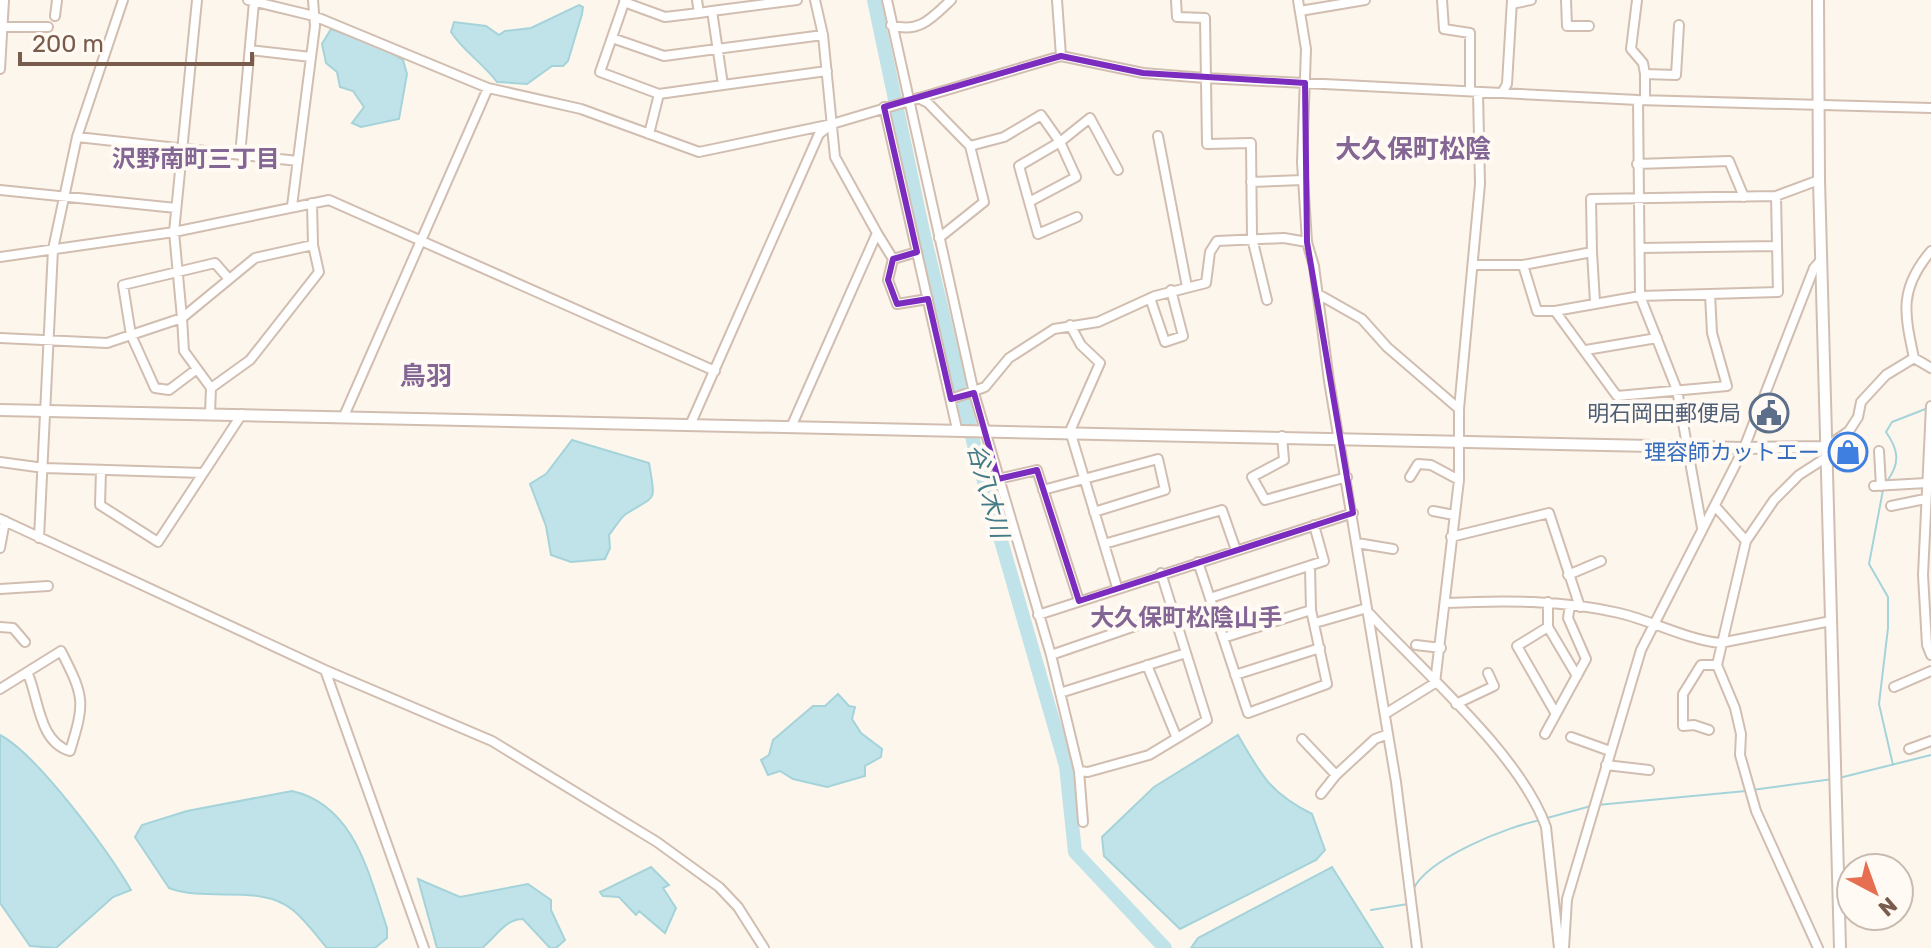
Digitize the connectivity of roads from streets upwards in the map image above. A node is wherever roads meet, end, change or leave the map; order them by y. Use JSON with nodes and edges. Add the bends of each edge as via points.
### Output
{"nodes":[{"id":1,"x":4,"y":0,"type":"edge"},
{"id":2,"x":57,"y":0,"type":"edge"},
{"id":3,"x":123,"y":0,"type":"edge"},
{"id":4,"x":197,"y":0,"type":"edge"},
{"id":5,"x":313,"y":0,"type":"edge"},
{"id":6,"x":697,"y":0,"type":"edge"},
{"id":7,"x":797,"y":0,"type":"edge"},
{"id":8,"x":815,"y":0,"type":"edge"},
{"id":9,"x":887,"y":0,"type":"edge"},
{"id":10,"x":951,"y":0,"type":"edge"},
{"id":11,"x":1057,"y":0,"type":"edge"},
{"id":12,"x":1176,"y":0,"type":"edge"},
{"id":13,"x":1298,"y":0,"type":"edge"},
{"id":14,"x":1365,"y":0,"type":"edge"},
{"id":15,"x":1442,"y":0,"type":"edge"},
{"id":16,"x":1531,"y":0,"type":"edge"},
{"id":17,"x":1566,"y":0,"type":"edge"},
{"id":18,"x":1637,"y":0,"type":"edge"},
{"id":19,"x":1818,"y":0,"type":"edge"},
{"id":20,"x":258,"y":1,"type":"edge"},
{"id":21,"x":624,"y":1,"type":"edge"},
{"id":22,"x":1512,"y":2,"type":"edge"},
{"id":23,"x":290,"y":5,"type":"edge"},
{"id":24,"x":712,"y":11,"type":"junction"},
{"id":25,"x":1300,"y":11,"type":"junction"},
{"id":26,"x":699,"y":13,"type":"junction"},
{"id":27,"x":55,"y":16,"type":"dead end"},
{"id":28,"x":314,"y":16,"type":"junction"},
{"id":29,"x":891,"y":25,"type":"junction"},
{"id":30,"x":1679,"y":25,"type":"dead end"},
{"id":31,"x":1589,"y":26,"type":"dead end"},
{"id":32,"x":3,"y":27,"type":"junction"},
{"id":33,"x":48,"y":27,"type":"dead end"},
{"id":34,"x":823,"y":35,"type":"junction"},
{"id":35,"x":612,"y":38,"type":"junction"},
{"id":36,"x":718,"y":49,"type":"junction"},
{"id":37,"x":250,"y":50,"type":"junction"},
{"id":38,"x":1061,"y":56,"type":"junction"},
{"id":39,"x":311,"y":57,"type":"junction"},
{"id":40,"x":0,"y":69,"type":"edge"},
{"id":41,"x":827,"y":71,"type":"junction"},
{"id":42,"x":1645,"y":74,"type":"junction"},
{"id":43,"x":1205,"y":78,"type":"junction"},
{"id":44,"x":1305,"y":83,"type":"junction"},
{"id":45,"x":723,"y":85,"type":"junction"},
{"id":46,"x":488,"y":88,"type":"junction"},
{"id":47,"x":1474,"y":91,"type":"junction"},
{"id":48,"x":1503,"y":91,"type":"junction"},
{"id":49,"x":659,"y":94,"type":"junction"},
{"id":50,"x":912,"y":99,"type":"junction"},
{"id":51,"x":1642,"y":100,"type":"junction"},
{"id":52,"x":1820,"y":104,"type":"junction"},
{"id":53,"x":884,"y":107,"type":"junction"},
{"id":54,"x":1931,"y":108,"type":"edge"},
{"id":55,"x":832,"y":124,"type":"junction"},
{"id":56,"x":649,"y":134,"type":"junction"},
{"id":57,"x":1158,"y":136,"type":"dead end"},
{"id":58,"x":77,"y":137,"type":"junction"},
{"id":59,"x":1060,"y":142,"type":"junction"},
{"id":60,"x":970,"y":146,"type":"junction"},
{"id":61,"x":183,"y":149,"type":"junction"},
{"id":62,"x":240,"y":155,"type":"junction"},
{"id":63,"x":298,"y":161,"type":"junction"},
{"id":64,"x":1637,"y":164,"type":"junction"},
{"id":65,"x":1118,"y":170,"type":"dead end"},
{"id":66,"x":1303,"y":180,"type":"junction"},
{"id":67,"x":1819,"y":180,"type":"junction"},
{"id":68,"x":1251,"y":182,"type":"junction"},
{"id":69,"x":0,"y":190,"type":"edge"},
{"id":70,"x":63,"y":194,"type":"junction"},
{"id":71,"x":1776,"y":196,"type":"junction"},
{"id":72,"x":1744,"y":197,"type":"junction"},
{"id":73,"x":1639,"y":199,"type":"junction"},
{"id":74,"x":1029,"y":202,"type":"junction"},
{"id":75,"x":312,"y":203,"type":"junction"},
{"id":76,"x":292,"y":206,"type":"junction"},
{"id":77,"x":176,"y":208,"type":"junction"},
{"id":78,"x":1077,"y":217,"type":"dead end"},
{"id":79,"x":174,"y":232,"type":"junction"},
{"id":80,"x":877,"y":233,"type":"junction"},
{"id":81,"x":939,"y":238,"type":"junction"},
{"id":82,"x":1252,"y":238,"type":"junction"},
{"id":83,"x":422,"y":240,"type":"junction"},
{"id":84,"x":1307,"y":242,"type":"junction"},
{"id":85,"x":313,"y":245,"type":"junction"},
{"id":86,"x":1775,"y":246,"type":"junction"},
{"id":87,"x":1641,"y":248,"type":"junction"},
{"id":88,"x":53,"y":249,"type":"junction"},
{"id":89,"x":1931,"y":251,"type":"edge"},
{"id":90,"x":917,"y":252,"type":"junction"},
{"id":91,"x":1592,"y":252,"type":"junction"},
{"id":92,"x":0,"y":257,"type":"edge"},
{"id":93,"x":893,"y":259,"type":"junction"},
{"id":94,"x":1822,"y":259,"type":"junction"},
{"id":95,"x":1473,"y":265,"type":"junction"},
{"id":96,"x":1523,"y":265,"type":"junction"},
{"id":97,"x":178,"y":271,"type":"junction"},
{"id":98,"x":229,"y":279,"type":"junction"},
{"id":99,"x":1187,"y":287,"type":"junction"},
{"id":100,"x":1171,"y":290,"type":"junction"},
{"id":101,"x":1318,"y":294,"type":"junction"},
{"id":102,"x":1710,"y":294,"type":"junction"},
{"id":103,"x":1640,"y":296,"type":"junction"},
{"id":104,"x":1150,"y":298,"type":"junction"},
{"id":105,"x":928,"y":299,"type":"junction"},
{"id":106,"x":1267,"y":300,"type":"dead end"},
{"id":107,"x":1595,"y":302,"type":"junction"},
{"id":108,"x":1555,"y":311,"type":"junction"},
{"id":109,"x":182,"y":318,"type":"junction"},
{"id":110,"x":1070,"y":325,"type":"junction"},
{"id":111,"x":131,"y":335,"type":"junction"},
{"id":112,"x":0,"y":338,"type":"edge"},
{"id":113,"x":1657,"y":338,"type":"junction"},
{"id":114,"x":50,"y":340,"type":"junction"},
{"id":115,"x":1586,"y":350,"type":"junction"},
{"id":116,"x":1914,"y":358,"type":"junction"},
{"id":117,"x":1931,"y":368,"type":"edge"},
{"id":118,"x":197,"y":369,"type":"junction"},
{"id":119,"x":715,"y":371,"type":"junction"},
{"id":120,"x":211,"y":388,"type":"junction"},
{"id":121,"x":1677,"y":390,"type":"junction"},
{"id":122,"x":974,"y":393,"type":"junction"},
{"id":123,"x":951,"y":399,"type":"junction"},
{"id":124,"x":1931,"y":406,"type":"edge"},
{"id":125,"x":1459,"y":409,"type":"junction"},
{"id":126,"x":0,"y":410,"type":"edge"},
{"id":127,"x":46,"y":410,"type":"junction"},
{"id":128,"x":210,"y":413,"type":"junction"},
{"id":129,"x":242,"y":414,"type":"junction"},
{"id":130,"x":344,"y":416,"type":"junction"},
{"id":131,"x":691,"y":423,"type":"junction"},
{"id":132,"x":792,"y":425,"type":"junction"},
{"id":133,"x":957,"y":429,"type":"junction"},
{"id":134,"x":984,"y":429,"type":"junction"},
{"id":135,"x":1070,"y":431,"type":"junction"},
{"id":136,"x":1282,"y":436,"type":"junction"},
{"id":137,"x":1340,"y":437,"type":"junction"},
{"id":138,"x":1460,"y":441,"type":"junction"},
{"id":139,"x":1929,"y":441,"type":"edge"},
{"id":140,"x":1688,"y":445,"type":"junction"},
{"id":141,"x":1744,"y":448,"type":"junction"},
{"id":142,"x":1879,"y":451,"type":"dead end"},
{"id":143,"x":1826,"y":452,"type":"junction"},
{"id":144,"x":1929,"y":458,"type":"edge"},
{"id":145,"x":0,"y":462,"type":"edge"},
{"id":146,"x":44,"y":468,"type":"junction"},
{"id":147,"x":101,"y":470,"type":"junction"},
{"id":148,"x":203,"y":473,"type":"junction"},
{"id":149,"x":1347,"y":477,"type":"junction"},
{"id":150,"x":1410,"y":477,"type":"dead end"},
{"id":151,"x":998,"y":479,"type":"junction"},
{"id":152,"x":1084,"y":479,"type":"junction"},
{"id":153,"x":1459,"y":480,"type":"junction"},
{"id":154,"x":1926,"y":483,"type":"junction"},
{"id":155,"x":1043,"y":490,"type":"junction"},
{"id":156,"x":1927,"y":505,"type":"edge"},
{"id":157,"x":1715,"y":506,"type":"junction"},
{"id":158,"x":1891,"y":506,"type":"dead end"},
{"id":159,"x":1433,"y":511,"type":"dead end"},
{"id":160,"x":1094,"y":512,"type":"junction"},
{"id":161,"x":1353,"y":513,"type":"junction"},
{"id":162,"x":1454,"y":515,"type":"junction"},
{"id":163,"x":2,"y":523,"type":"edge"},
{"id":164,"x":1314,"y":525,"type":"junction"},
{"id":165,"x":1702,"y":528,"type":"junction"},
{"id":166,"x":1451,"y":537,"type":"junction"},
{"id":167,"x":39,"y":538,"type":"junction"},
{"id":168,"x":1746,"y":541,"type":"junction"},
{"id":169,"x":1357,"y":543,"type":"junction"},
{"id":170,"x":1104,"y":544,"type":"junction"},
{"id":171,"x":0,"y":548,"type":"edge"},
{"id":172,"x":1393,"y":549,"type":"dead end"},
{"id":173,"x":1236,"y":550,"type":"junction"},
{"id":174,"x":1601,"y":561,"type":"dead end"},
{"id":175,"x":1198,"y":562,"type":"junction"},
{"id":176,"x":1310,"y":567,"type":"junction"},
{"id":177,"x":1161,"y":573,"type":"junction"},
{"id":178,"x":1568,"y":575,"type":"junction"},
{"id":179,"x":48,"y":586,"type":"dead end"},
{"id":180,"x":1117,"y":587,"type":"junction"},
{"id":181,"x":0,"y":589,"type":"edge"},
{"id":182,"x":1210,"y":598,"type":"junction"},
{"id":183,"x":1079,"y":601,"type":"junction"},
{"id":184,"x":1548,"y":602,"type":"junction"},
{"id":185,"x":1446,"y":603,"type":"junction"},
{"id":186,"x":1575,"y":606,"type":"junction"},
{"id":187,"x":1311,"y":610,"type":"junction"},
{"id":188,"x":1368,"y":610,"type":"junction"},
{"id":189,"x":1173,"y":613,"type":"junction"},
{"id":190,"x":1038,"y":615,"type":"junction"},
{"id":191,"x":1831,"y":621,"type":"junction"},
{"id":192,"x":1315,"y":623,"type":"junction"},
{"id":193,"x":1653,"y":623,"type":"junction"},
{"id":194,"x":0,"y":627,"type":"edge"},
{"id":195,"x":1548,"y":627,"type":"junction"},
{"id":196,"x":1223,"y":638,"type":"junction"},
{"id":197,"x":25,"y":642,"type":"dead end"},
{"id":198,"x":1720,"y":643,"type":"junction"},
{"id":199,"x":1416,"y":645,"type":"dead end"},
{"id":200,"x":1320,"y":648,"type":"junction"},
{"id":201,"x":1441,"y":648,"type":"junction"},
{"id":202,"x":1186,"y":653,"type":"junction"},
{"id":203,"x":1051,"y":655,"type":"junction"},
{"id":204,"x":1931,"y":655,"type":"edge"},
{"id":205,"x":1147,"y":665,"type":"junction"},
{"id":206,"x":1717,"y":665,"type":"junction"},
{"id":207,"x":325,"y":670,"type":"junction"},
{"id":208,"x":1931,"y":671,"type":"edge"},
{"id":209,"x":1488,"y":673,"type":"dead end"},
{"id":210,"x":28,"y":674,"type":"junction"},
{"id":211,"x":1235,"y":675,"type":"junction"},
{"id":212,"x":1577,"y":676,"type":"junction"},
{"id":213,"x":1435,"y":683,"type":"junction"},
{"id":214,"x":1894,"y":687,"type":"dead end"},
{"id":215,"x":0,"y":689,"type":"edge"},
{"id":216,"x":1060,"y":693,"type":"junction"},
{"id":217,"x":1456,"y":704,"type":"junction"},
{"id":218,"x":1385,"y":714,"type":"junction"},
{"id":219,"x":1556,"y":714,"type":"junction"},
{"id":220,"x":1709,"y":730,"type":"dead end"},
{"id":221,"x":1388,"y":734,"type":"junction"},
{"id":222,"x":1545,"y":734,"type":"dead end"},
{"id":223,"x":1176,"y":736,"type":"junction"},
{"id":224,"x":1571,"y":737,"type":"dead end"},
{"id":225,"x":1302,"y":739,"type":"dead end"},
{"id":226,"x":1931,"y":741,"type":"edge"},
{"id":227,"x":1909,"y":749,"type":"dead end"},
{"id":228,"x":1610,"y":751,"type":"junction"},
{"id":229,"x":1606,"y":765,"type":"junction"},
{"id":230,"x":1649,"y":770,"type":"dead end"},
{"id":231,"x":1079,"y":771,"type":"junction"},
{"id":232,"x":1336,"y":775,"type":"junction"},
{"id":233,"x":1321,"y":794,"type":"dead end"},
{"id":234,"x":1083,"y":822,"type":"dead end"},
{"id":235,"x":424,"y":948,"type":"edge"},
{"id":236,"x":764,"y":948,"type":"edge"},
{"id":237,"x":1417,"y":948,"type":"edge"},
{"id":238,"x":1562,"y":948,"type":"edge"},
{"id":239,"x":1818,"y":948,"type":"edge"},
{"id":240,"x":1840,"y":948,"type":"edge"}],
"edges":[{"from":1,"to":32,"type":"street"},
{"from":2,"to":27,"type":"street"},
{"from":3,"to":58,"type":"street"},
{"from":4,"to":61,"type":"street"},
{"from":5,"to":28,"type":"street"},
{"from":6,"to":26,"type":"street"},
{"from":7,"to":24,"type":"street"},
{"from":8,"to":34,"type":"street"},
{"from":9,"to":29,"type":"street"},
{"from":10,"to":29,"type":"street","via":[[930,22],[907,30]]},
{"from":11,"to":38,"type":"street"},
{"from":12,"to":43,"type":"street","via":[[1177,17],[1205,18]]},
{"from":13,"to":25,"type":"street"},
{"from":14,"to":25,"type":"street"},
{"from":15,"to":47,"type":"street","via":[[1444,29],[1470,33]]},
{"from":16,"to":22,"type":"street"},
{"from":17,"to":31,"type":"street","via":[[1567,26]]},
{"from":18,"to":42,"type":"street","via":[[1631,49]]},
{"from":19,"to":52,"type":"street"},
{"from":20,"to":23,"type":"street"},
{"from":20,"to":37,"type":"street"},
{"from":21,"to":26,"type":"street","via":[[665,17]]},
{"from":21,"to":35,"type":"street"},
{"from":22,"to":48,"type":"street"},
{"from":23,"to":28,"type":"street"},
{"from":24,"to":26,"type":"street"},
{"from":24,"to":36,"type":"street"},
{"from":25,"to":44,"type":"street","via":[[1306,37]]},
{"from":28,"to":39,"type":"street"},
{"from":28,"to":46,"type":"street"},
{"from":29,"to":50,"type":"street"},
{"from":30,"to":42,"type":"street","via":[[1676,75]]},
{"from":32,"to":33,"type":"street"},
{"from":32,"to":40,"type":"street"},
{"from":34,"to":36,"type":"street"},
{"from":34,"to":41,"type":"street"},
{"from":35,"to":36,"type":"street","via":[[664,56]]},
{"from":35,"to":49,"type":"street","via":[[600,72]]},
{"from":36,"to":45,"type":"street"},
{"from":37,"to":39,"type":"street"},
{"from":37,"to":62,"type":"street"},
{"from":38,"to":43,"type":"street","via":[[1143,73]]},
{"from":38,"to":50,"type":"street"},
{"from":39,"to":63,"type":"street"},
{"from":41,"to":45,"type":"street"},
{"from":41,"to":55,"type":"street"},
{"from":42,"to":51,"type":"street"},
{"from":43,"to":44,"type":"street"},
{"from":43,"to":68,"type":"street","via":[[1207,144],[1251,143]]},
{"from":44,"to":47,"type":"street"},
{"from":44,"to":66,"type":"street"},
{"from":45,"to":49,"type":"street"},
{"from":46,"to":56,"type":"street","via":[[581,109]]},
{"from":46,"to":83,"type":"street"},
{"from":47,"to":48,"type":"street"},
{"from":47,"to":95,"type":"street","via":[[1480,184]]},
{"from":48,"to":51,"type":"street"},
{"from":49,"to":56,"type":"street"},
{"from":50,"to":53,"type":"street"},
{"from":50,"to":60,"type":"street","via":[[928,103]]},
{"from":50,"to":81,"type":"street"},
{"from":51,"to":52,"type":"street"},
{"from":51,"to":64,"type":"street"},
{"from":52,"to":54,"type":"street"},
{"from":52,"to":67,"type":"street"},
{"from":53,"to":55,"type":"street"},
{"from":53,"to":90,"type":"street"},
{"from":55,"to":56,"type":"street","via":[[699,152]]},
{"from":55,"to":80,"type":"street","via":[[835,157]]},
{"from":55,"to":119,"type":"street","via":[[819,134]]},
{"from":57,"to":99,"type":"street"},
{"from":58,"to":61,"type":"street"},
{"from":58,"to":70,"type":"street"},
{"from":59,"to":60,"type":"street","via":[[1041,115],[1004,137]]},
{"from":59,"to":65,"type":"street","via":[[1090,118]]},
{"from":59,"to":74,"type":"street","via":[[1019,166]]},
{"from":59,"to":74,"type":"street","via":[[1076,177]]},
{"from":60,"to":81,"type":"street","via":[[984,202]]},
{"from":61,"to":62,"type":"street"},
{"from":61,"to":77,"type":"street"},
{"from":62,"to":63,"type":"street"},
{"from":63,"to":76,"type":"street"},
{"from":64,"to":72,"type":"street","via":[[1729,161]]},
{"from":64,"to":73,"type":"street"},
{"from":66,"to":68,"type":"street"},
{"from":66,"to":84,"type":"street"},
{"from":67,"to":71,"type":"street"},
{"from":67,"to":94,"type":"street"},
{"from":68,"to":82,"type":"street"},
{"from":69,"to":70,"type":"street"},
{"from":70,"to":77,"type":"street"},
{"from":70,"to":88,"type":"street"},
{"from":71,"to":72,"type":"street"},
{"from":71,"to":86,"type":"street"},
{"from":72,"to":73,"type":"street"},
{"from":73,"to":87,"type":"street"},
{"from":73,"to":91,"type":"street","via":[[1591,199]]},
{"from":74,"to":78,"type":"street","via":[[1038,234]]},
{"from":75,"to":76,"type":"street"},
{"from":75,"to":83,"type":"street","via":[[329,200]]},
{"from":75,"to":85,"type":"street"},
{"from":76,"to":79,"type":"street"},
{"from":77,"to":79,"type":"street"},
{"from":79,"to":88,"type":"street"},
{"from":79,"to":97,"type":"street"},
{"from":80,"to":93,"type":"street"},
{"from":80,"to":132,"type":"street"},
{"from":81,"to":122,"type":"street"},
{"from":82,"to":84,"type":"street"},
{"from":82,"to":99,"type":"street","via":[[1217,241],[1206,283]]},
{"from":82,"to":106,"type":"street"},
{"from":83,"to":119,"type":"street"},
{"from":83,"to":130,"type":"street"},
{"from":84,"to":101,"type":"street"},
{"from":85,"to":98,"type":"street","via":[[255,258]]},
{"from":85,"to":120,"type":"street","via":[[319,272],[250,360]]},
{"from":86,"to":87,"type":"street"},
{"from":86,"to":102,"type":"street","via":[[1778,292]]},
{"from":87,"to":103,"type":"street"},
{"from":88,"to":92,"type":"street"},
{"from":88,"to":114,"type":"street"},
{"from":89,"to":116,"type":"street","via":[[1913,272],[1906,294]]},
{"from":90,"to":93,"type":"street"},
{"from":90,"to":105,"type":"street"},
{"from":91,"to":96,"type":"street"},
{"from":91,"to":107,"type":"street"},
{"from":93,"to":105,"type":"street","via":[[888,280],[897,304]]},
{"from":94,"to":141,"type":"street"},
{"from":94,"to":143,"type":"street"},
{"from":95,"to":96,"type":"street"},
{"from":95,"to":125,"type":"street"},
{"from":96,"to":108,"type":"street","via":[[1537,311]]},
{"from":97,"to":98,"type":"street","via":[[215,263]]},
{"from":97,"to":109,"type":"street"},
{"from":97,"to":111,"type":"street","via":[[123,285]]},
{"from":98,"to":109,"type":"street"},
{"from":99,"to":100,"type":"street"},
{"from":100,"to":104,"type":"street"},
{"from":100,"to":104,"type":"street","via":[[1183,336],[1165,342]]},
{"from":101,"to":125,"type":"street","via":[[1362,319]]},
{"from":101,"to":137,"type":"street"},
{"from":102,"to":103,"type":"street"},
{"from":102,"to":121,"type":"street","via":[[1712,333],[1727,386]]},
{"from":103,"to":107,"type":"street"},
{"from":103,"to":113,"type":"street"},
{"from":104,"to":110,"type":"street","via":[[1098,322]]},
{"from":105,"to":123,"type":"street"},
{"from":107,"to":108,"type":"street"},
{"from":108,"to":115,"type":"street"},
{"from":109,"to":111,"type":"street"},
{"from":109,"to":118,"type":"street","via":[[184,351]]},
{"from":110,"to":122,"type":"street","via":[[1054,329],[1009,358]]},
{"from":110,"to":135,"type":"street","via":[[1100,363]]},
{"from":111,"to":114,"type":"street","via":[[107,343]]},
{"from":111,"to":118,"type":"street","via":[[155,388],[169,390]]},
{"from":112,"to":114,"type":"street"},
{"from":113,"to":115,"type":"street"},
{"from":113,"to":121,"type":"street"},
{"from":114,"to":127,"type":"street"},
{"from":115,"to":121,"type":"street","via":[[1617,396]]},
{"from":116,"to":117,"type":"street"},
{"from":116,"to":143,"type":"street","via":[[1886,375],[1861,402],[1849,431]]},
{"from":118,"to":120,"type":"street"},
{"from":119,"to":131,"type":"street"},
{"from":120,"to":128,"type":"street"},
{"from":121,"to":140,"type":"street"},
{"from":122,"to":123,"type":"street"},
{"from":122,"to":134,"type":"street"},
{"from":123,"to":133,"type":"street"},
{"from":124,"to":139,"type":"street"},
{"from":125,"to":138,"type":"street"},
{"from":126,"to":127,"type":"street"},
{"from":127,"to":128,"type":"street"},
{"from":127,"to":146,"type":"street"},
{"from":128,"to":129,"type":"street"},
{"from":129,"to":130,"type":"street"},
{"from":129,"to":148,"type":"street"},
{"from":130,"to":131,"type":"street"},
{"from":131,"to":132,"type":"street"},
{"from":132,"to":133,"type":"street"},
{"from":133,"to":134,"type":"street"},
{"from":134,"to":135,"type":"street"},
{"from":134,"to":151,"type":"street"},
{"from":135,"to":136,"type":"street"},
{"from":135,"to":152,"type":"street"},
{"from":136,"to":137,"type":"street"},
{"from":136,"to":149,"type":"street","via":[[1284,460],[1252,477],[1265,500]]},
{"from":137,"to":138,"type":"street"},
{"from":137,"to":149,"type":"street"},
{"from":138,"to":140,"type":"street"},
{"from":138,"to":153,"type":"street"},
{"from":139,"to":144,"type":"street"},
{"from":140,"to":141,"type":"street"},
{"from":140,"to":165,"type":"street"},
{"from":141,"to":143,"type":"street"},
{"from":141,"to":157,"type":"street"},
{"from":142,"to":154,"type":"street","via":[[1878,486]]},
{"from":143,"to":168,"type":"street","via":[[1774,500]]},
{"from":143,"to":191,"type":"street"},
{"from":144,"to":154,"type":"street"},
{"from":145,"to":146,"type":"street"},
{"from":146,"to":147,"type":"street"},
{"from":146,"to":167,"type":"street"},
{"from":147,"to":148,"type":"street"},
{"from":147,"to":148,"type":"street","via":[[100,505],[158,542]]},
{"from":149,"to":161,"type":"street"},
{"from":150,"to":153,"type":"street","via":[[1418,464]]},
{"from":151,"to":155,"type":"street","via":[[1037,470]]},
{"from":151,"to":190,"type":"street"},
{"from":152,"to":155,"type":"street"},
{"from":152,"to":160,"type":"street"},
{"from":152,"to":160,"type":"street","via":[[1158,459],[1165,490]]},
{"from":153,"to":162,"type":"street"},
{"from":154,"to":156,"type":"street"},
{"from":155,"to":183,"type":"street"},
{"from":156,"to":158,"type":"street"},
{"from":156,"to":204,"type":"street","via":[[1924,601]]},
{"from":157,"to":165,"type":"street"},
{"from":157,"to":168,"type":"street"},
{"from":159,"to":162,"type":"street"},
{"from":160,"to":170,"type":"street"},
{"from":161,"to":164,"type":"street"},
{"from":161,"to":169,"type":"street"},
{"from":162,"to":166,"type":"street"},
{"from":163,"to":167,"type":"street"},
{"from":163,"to":171,"type":"street"},
{"from":164,"to":173,"type":"street"},
{"from":164,"to":176,"type":"street","via":[[1324,561]]},
{"from":165,"to":193,"type":"street"},
{"from":166,"to":178,"type":"street","via":[[1549,513]]},
{"from":166,"to":185,"type":"street"},
{"from":167,"to":207,"type":"street"},
{"from":168,"to":198,"type":"street"},
{"from":169,"to":172,"type":"street"},
{"from":169,"to":188,"type":"street"},
{"from":170,"to":173,"type":"street","via":[[1222,510]]},
{"from":170,"to":180,"type":"street"},
{"from":173,"to":175,"type":"street"},
{"from":174,"to":178,"type":"street"},
{"from":175,"to":177,"type":"street"},
{"from":175,"to":182,"type":"street"},
{"from":176,"to":182,"type":"street"},
{"from":176,"to":187,"type":"street"},
{"from":177,"to":180,"type":"street"},
{"from":177,"to":189,"type":"street"},
{"from":178,"to":186,"type":"street"},
{"from":179,"to":181,"type":"street"},
{"from":180,"to":183,"type":"street"},
{"from":182,"to":196,"type":"street"},
{"from":183,"to":190,"type":"street"},
{"from":184,"to":185,"type":"street"},
{"from":184,"to":186,"type":"street"},
{"from":184,"to":195,"type":"street"},
{"from":185,"to":201,"type":"street"},
{"from":186,"to":193,"type":"street"},
{"from":186,"to":212,"type":"street","via":[[1568,618],[1586,659]]},
{"from":187,"to":192,"type":"street"},
{"from":187,"to":196,"type":"street"},
{"from":188,"to":192,"type":"street"},
{"from":188,"to":213,"type":"street"},
{"from":188,"to":218,"type":"street"},
{"from":189,"to":202,"type":"street"},
{"from":189,"to":203,"type":"street"},
{"from":190,"to":203,"type":"street"},
{"from":191,"to":198,"type":"street"},
{"from":191,"to":240,"type":"street"},
{"from":192,"to":200,"type":"street"},
{"from":193,"to":198,"type":"street"},
{"from":193,"to":228,"type":"street"},
{"from":194,"to":197,"type":"street","via":[[13,628]]},
{"from":195,"to":212,"type":"street"},
{"from":195,"to":219,"type":"street","via":[[1517,646]]},
{"from":196,"to":211,"type":"street"},
{"from":198,"to":206,"type":"street"},
{"from":199,"to":201,"type":"street"},
{"from":200,"to":211,"type":"street"},
{"from":200,"to":211,"type":"street","via":[[1327,684],[1248,713]]},
{"from":201,"to":213,"type":"street"},
{"from":202,"to":205,"type":"street"},
{"from":202,"to":223,"type":"street","via":[[1207,720]]},
{"from":203,"to":216,"type":"street"},
{"from":205,"to":216,"type":"street"},
{"from":205,"to":223,"type":"street"},
{"from":206,"to":220,"type":"street","via":[[1701,665],[1683,694],[1683,726]]},
{"from":206,"to":239,"type":"street","via":[[1735,708],[1740,755],[1756,811]]},
{"from":207,"to":235,"type":"street"},
{"from":207,"to":236,"type":"street","via":[[492,741],[657,842],[719,887]]},
{"from":208,"to":214,"type":"street"},
{"from":209,"to":217,"type":"street","via":[[1494,686]]},
{"from":210,"to":210,"type":"street","via":[[61,651],[79,686],[83,708],[70,751],[59,748],[44,730]]},
{"from":210,"to":215,"type":"street"},
{"from":212,"to":219,"type":"street"},
{"from":213,"to":217,"type":"street"},
{"from":213,"to":218,"type":"street"},
{"from":216,"to":231,"type":"street"},
{"from":217,"to":238,"type":"street","via":[[1539,808]]},
{"from":218,"to":221,"type":"street"},
{"from":219,"to":222,"type":"street"},
{"from":221,"to":232,"type":"street","via":[[1366,746]]},
{"from":221,"to":237,"type":"street"},
{"from":223,"to":231,"type":"street","via":[[1149,755]]},
{"from":224,"to":228,"type":"street"},
{"from":225,"to":232,"type":"street"},
{"from":226,"to":227,"type":"street"},
{"from":228,"to":229,"type":"street"},
{"from":229,"to":230,"type":"street"},
{"from":229,"to":238,"type":"street","via":[[1567,899]]},
{"from":231,"to":234,"type":"street"},
{"from":232,"to":233,"type":"street"}]}
